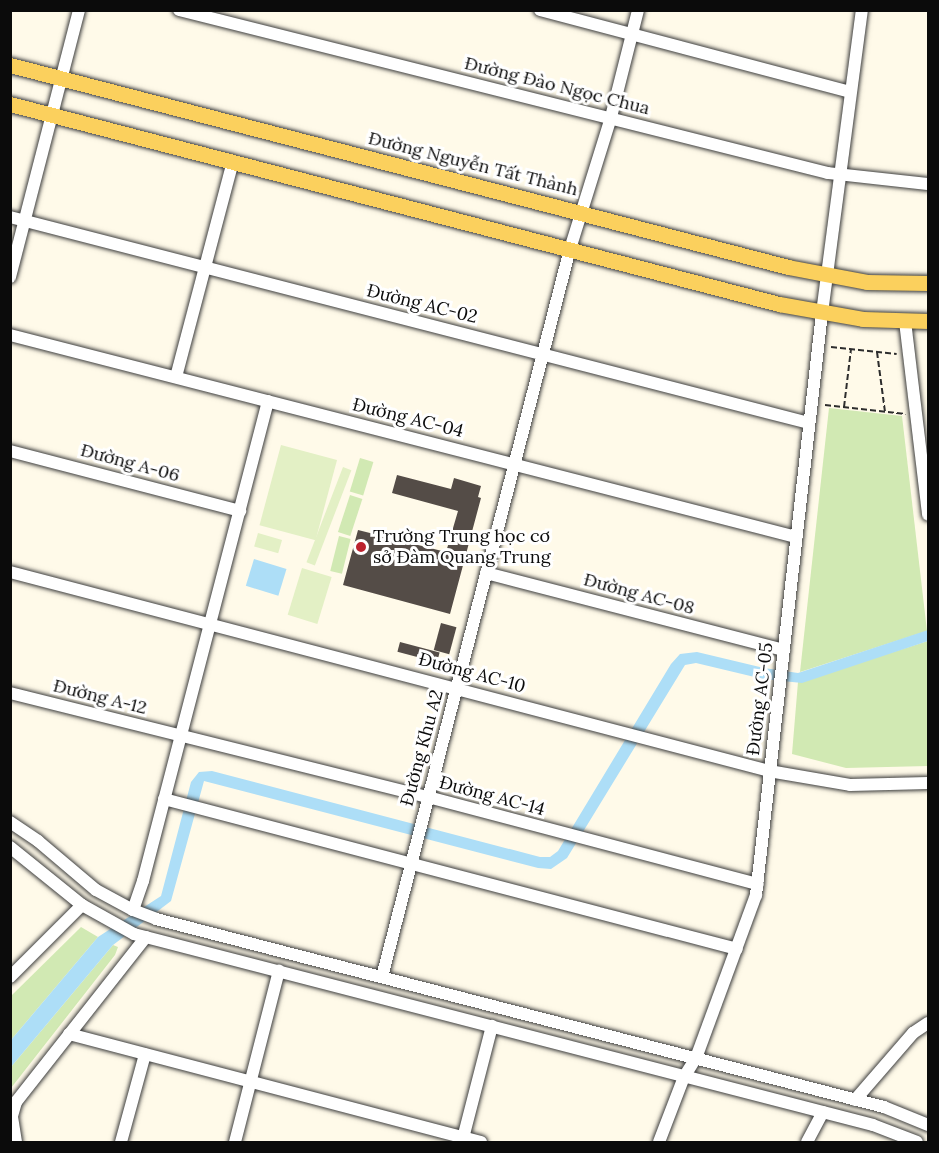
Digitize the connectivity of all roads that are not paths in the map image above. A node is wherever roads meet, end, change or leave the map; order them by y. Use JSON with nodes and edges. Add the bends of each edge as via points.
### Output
{"nodes":[{"id":1,"x":80,"y":10,"type":"edge"},
{"id":2,"x":540,"y":10,"type":"edge"},
{"id":3,"x":638,"y":10,"type":"edge"},
{"id":4,"x":862,"y":10,"type":"edge"},
{"id":5,"x":186,"y":11,"type":"edge"},
{"id":6,"x":632,"y":34,"type":"junction"},
{"id":7,"x":10,"y":65,"type":"edge"},
{"id":8,"x":63,"y":78,"type":"junction"},
{"id":9,"x":850,"y":92,"type":"junction"},
{"id":10,"x":10,"y":104,"type":"edge"},
{"id":11,"x":53,"y":116,"type":"junction"},
{"id":12,"x":611,"y":117,"type":"junction"},
{"id":13,"x":233,"y":162,"type":"junction"},
{"id":14,"x":841,"y":176,"type":"junction"},
{"id":15,"x":928,"y":184,"type":"edge"},
{"id":16,"x":580,"y":212,"type":"junction"},
{"id":17,"x":10,"y":217,"type":"edge"},
{"id":18,"x":25,"y":220,"type":"junction"},
{"id":19,"x":570,"y":249,"type":"junction"},
{"id":20,"x":205,"y":267,"type":"junction"},
{"id":21,"x":826,"y":275,"type":"junction"},
{"id":22,"x":10,"y":277,"type":"edge"},
{"id":23,"x":928,"y":283,"type":"edge"},
{"id":24,"x":822,"y":313,"type":"junction"},
{"id":25,"x":905,"y":321,"type":"junction"},
{"id":26,"x":928,"y":321,"type":"edge"},
{"id":27,"x":10,"y":334,"type":"edge"},
{"id":28,"x":543,"y":354,"type":"junction"},
{"id":29,"x":176,"y":377,"type":"junction"},
{"id":30,"x":268,"y":401,"type":"junction"},
{"id":31,"x":809,"y":423,"type":"junction"},
{"id":32,"x":923,"y":430,"type":"edge"},
{"id":33,"x":10,"y":450,"type":"edge"},
{"id":34,"x":514,"y":464,"type":"junction"},
{"id":35,"x":240,"y":511,"type":"junction"},
{"id":36,"x":928,"y":515,"type":"edge"},
{"id":37,"x":796,"y":537,"type":"junction"},
{"id":38,"x":10,"y":572,"type":"edge"},
{"id":39,"x":486,"y":573,"type":"junction"},
{"id":40,"x":211,"y":624,"type":"junction"},
{"id":41,"x":783,"y":656,"type":"junction"},
{"id":42,"x":456,"y":687,"type":"junction"},
{"id":43,"x":10,"y":693,"type":"edge"},
{"id":44,"x":181,"y":736,"type":"junction"},
{"id":45,"x":769,"y":771,"type":"junction"},
{"id":46,"x":928,"y":783,"type":"edge"},
{"id":47,"x":428,"y":797,"type":"junction"},
{"id":48,"x":164,"y":799,"type":"junction"},
{"id":49,"x":10,"y":822,"type":"edge"},
{"id":50,"x":10,"y":848,"type":"edge"},
{"id":51,"x":410,"y":862,"type":"junction"},
{"id":52,"x":758,"y":884,"type":"junction"},
{"id":53,"x":82,"y":905,"type":"junction"},
{"id":54,"x":133,"y":910,"type":"junction"},
{"id":55,"x":140,"y":935,"type":"junction"},
{"id":56,"x":738,"y":949,"type":"junction"},
{"id":57,"x":279,"y":970,"type":"junction"},
{"id":58,"x":10,"y":977,"type":"edge"},
{"id":59,"x":382,"y":977,"type":"junction"},
{"id":60,"x":928,"y":1023,"type":"edge"},
{"id":61,"x":492,"y":1026,"type":"junction"},
{"id":62,"x":69,"y":1034,"type":"junction"},
{"id":63,"x":145,"y":1054,"type":"junction"},
{"id":64,"x":696,"y":1058,"type":"junction"},
{"id":65,"x":684,"y":1077,"type":"junction"},
{"id":66,"x":250,"y":1082,"type":"junction"},
{"id":67,"x":855,"y":1100,"type":"junction"},
{"id":68,"x":823,"y":1112,"type":"junction"},
{"id":69,"x":928,"y":1125,"type":"edge"},
{"id":70,"x":462,"y":1140,"type":"edge"},
{"id":71,"x":16,"y":1143,"type":"edge"},
{"id":72,"x":121,"y":1143,"type":"edge"},
{"id":73,"x":235,"y":1143,"type":"edge"},
{"id":74,"x":481,"y":1143,"type":"edge"},
{"id":75,"x":659,"y":1143,"type":"edge"},
{"id":76,"x":807,"y":1143,"type":"edge"},
{"id":77,"x":917,"y":1143,"type":"edge"}],
"edges":[{"from":1,"to":8,"type":"street"},
{"from":2,"to":6,"type":"street"},
{"from":3,"to":6,"type":"street","name":"Đường Khu A2"},
{"from":4,"to":9,"type":"street","name":"Đường AC-05"},
{"from":5,"to":12,"type":"street","name":"Đường Đào Ngọc Chua"},
{"from":6,"to":9,"type":"street"},
{"from":6,"to":12,"type":"street","name":"Đường Khu A2"},
{"from":7,"to":8,"type":"main road","name":"Đường Nguyễn Tất Thành"},
{"from":8,"to":11,"type":"street"},
{"from":8,"to":16,"type":"main road","name":"Đường Nguyễn Tất Thành"},
{"from":9,"to":14,"type":"street","name":"Đường AC-05"},
{"from":10,"to":11,"type":"main road"},
{"from":11,"to":13,"type":"main road"},
{"from":11,"to":18,"type":"street"},
{"from":12,"to":14,"type":"street","name":"Đường Đào Ngọc Chua"},
{"from":12,"to":16,"type":"street","name":"Đường Khu A2"},
{"from":13,"to":19,"type":"main road"},
{"from":13,"to":20,"type":"street"},
{"from":14,"to":15,"type":"street","name":"Đường Đào Ngọc Chua"},
{"from":14,"to":21,"type":"street","name":"Đường AC-05"},
{"from":16,"to":19,"type":"street","name":"Đường Khu A2"},
{"from":16,"to":21,"type":"main road","name":"Đường Nguyễn Tất Thành"},
{"from":17,"to":18,"type":"street","name":"Đường AC-02"},
{"from":18,"to":20,"type":"street","name":"Đường AC-02"},
{"from":18,"to":22,"type":"street"},
{"from":19,"to":24,"type":"main road"},
{"from":19,"to":28,"type":"street","name":"Đường Khu A2"},
{"from":20,"to":28,"type":"street","name":"Đường AC-02"},
{"from":20,"to":29,"type":"street"},
{"from":21,"to":23,"type":"main road","name":"Đường Nguyễn Tất Thành","via":[[867,282]]},
{"from":21,"to":24,"type":"street","name":"Đường AC-05"},
{"from":24,"to":25,"type":"main road"},
{"from":24,"to":31,"type":"street","name":"Đường AC-05"},
{"from":25,"to":26,"type":"main road"},
{"from":25,"to":32,"type":"street"},
{"from":27,"to":29,"type":"street","name":"Đường AC-04"},
{"from":28,"to":31,"type":"street","name":"Đường AC-02"},
{"from":28,"to":34,"type":"street","name":"Đường Khu A2"},
{"from":29,"to":30,"type":"street","name":"Đường AC-04"},
{"from":30,"to":34,"type":"street","name":"Đường AC-04"},
{"from":30,"to":35,"type":"street"},
{"from":31,"to":37,"type":"street","name":"Đường AC-05"},
{"from":32,"to":36,"type":"street"},
{"from":33,"to":35,"type":"street","name":"Đường A-06"},
{"from":34,"to":37,"type":"street","name":"Đường AC-04"},
{"from":34,"to":39,"type":"street","name":"Đường Khu A2"},
{"from":35,"to":40,"type":"street"},
{"from":37,"to":41,"type":"street","name":"Đường AC-05"},
{"from":38,"to":40,"type":"street","name":"Đường AC-10"},
{"from":39,"to":41,"type":"street","name":"Đường AC-08"},
{"from":39,"to":42,"type":"street","name":"Đường Khu A2"},
{"from":40,"to":42,"type":"street","name":"Đường AC-10"},
{"from":40,"to":44,"type":"street"},
{"from":41,"to":45,"type":"street","name":"Đường AC-05"},
{"from":42,"to":45,"type":"street","name":"Đường AC-10"},
{"from":42,"to":47,"type":"street","name":"Đường Khu A2"},
{"from":43,"to":44,"type":"street","name":"Đường A-12"},
{"from":44,"to":47,"type":"street","name":"Đường AC-14"},
{"from":44,"to":48,"type":"street"},
{"from":45,"to":46,"type":"street","name":"Đường AC-10","via":[[850,785]]},
{"from":45,"to":52,"type":"street","name":"Đường AC-05"},
{"from":47,"to":51,"type":"street","name":"Đường Khu A2"},
{"from":47,"to":52,"type":"street","name":"Đường AC-14"},
{"from":48,"to":51,"type":"street"},
{"from":48,"to":54,"type":"street"},
{"from":49,"to":54,"type":"street","via":[[96,890]]},
{"from":50,"to":53,"type":"street"},
{"from":51,"to":56,"type":"street"},
{"from":51,"to":59,"type":"street","name":"Đường Khu A2"},
{"from":52,"to":56,"type":"street","name":"Đường AC-05"},
{"from":53,"to":55,"type":"street"},
{"from":53,"to":58,"type":"street"},
{"from":54,"to":59,"type":"street"},
{"from":55,"to":57,"type":"street"},
{"from":55,"to":62,"type":"street"},
{"from":56,"to":64,"type":"street","name":"Đường AC-05"},
{"from":57,"to":61,"type":"street"},
{"from":57,"to":66,"type":"street"},
{"from":59,"to":64,"type":"street"},
{"from":60,"to":67,"type":"street","via":[[913,1033]]},
{"from":61,"to":65,"type":"street"},
{"from":61,"to":70,"type":"street"},
{"from":62,"to":63,"type":"street"},
{"from":62,"to":71,"type":"street","via":[[14,1106]]},
{"from":63,"to":66,"type":"street"},
{"from":63,"to":72,"type":"street"},
{"from":64,"to":65,"type":"street","name":"Đường AC-05"},
{"from":64,"to":67,"type":"street"},
{"from":65,"to":68,"type":"street"},
{"from":65,"to":75,"type":"street","name":"Đường AC-05"},
{"from":66,"to":70,"type":"street"},
{"from":66,"to":73,"type":"street"},
{"from":67,"to":69,"type":"street"},
{"from":68,"to":76,"type":"street"},
{"from":68,"to":77,"type":"street","via":[[873,1125]]},
{"from":70,"to":74,"type":"street"}]}
